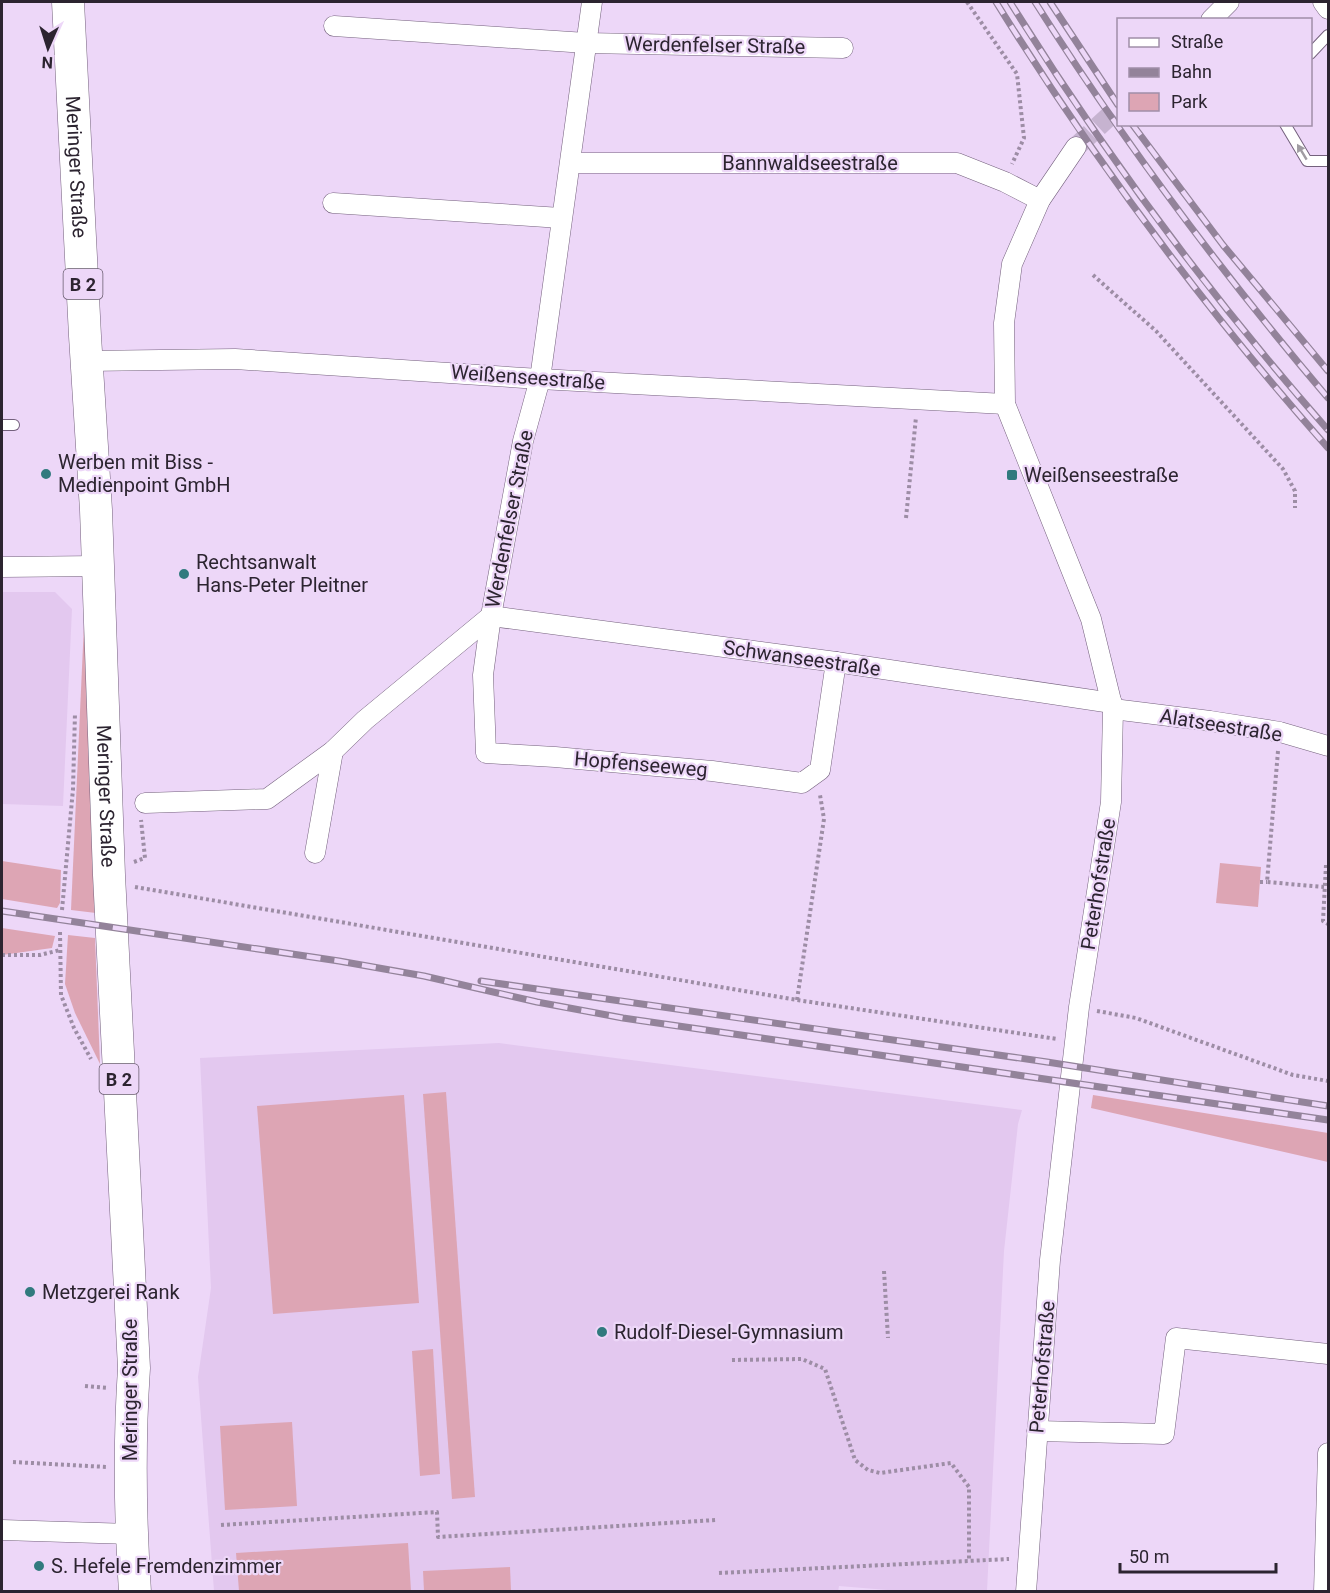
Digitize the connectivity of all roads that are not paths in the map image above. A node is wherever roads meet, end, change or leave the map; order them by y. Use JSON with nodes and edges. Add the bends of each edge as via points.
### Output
{"nodes":[{"id":1,"x":68,"y":2,"type":"edge"},
{"id":2,"x":592,"y":2,"type":"edge"},
{"id":3,"x":1229,"y":2,"type":"edge"},
{"id":4,"x":1323,"y":2,"type":"edge"},
{"id":5,"x":1329,"y":9,"type":"edge"},
{"id":6,"x":1212,"y":18,"type":"edge"},
{"id":7,"x":334,"y":26,"type":"dead end"},
{"id":8,"x":1329,"y":35,"type":"edge"},
{"id":9,"x":586,"y":43,"type":"junction"},
{"id":10,"x":843,"y":48,"type":"dead end"},
{"id":11,"x":1312,"y":53,"type":"edge"},
{"id":12,"x":1286,"y":126,"type":"edge"},
{"id":13,"x":1076,"y":147,"type":"tunnel mouth"},
{"id":14,"x":1329,"y":161,"type":"edge"},
{"id":15,"x":571,"y":163,"type":"junction"},
{"id":16,"x":1040,"y":200,"type":"junction"},
{"id":17,"x":333,"y":202,"type":"dead end"},
{"id":18,"x":561,"y":218,"type":"junction"},
{"id":19,"x":86,"y":361,"type":"junction"},
{"id":20,"x":540,"y":379,"type":"junction"},
{"id":21,"x":1005,"y":404,"type":"junction"},
{"id":22,"x":2,"y":425,"type":"edge"},
{"id":23,"x":14,"y":425,"type":"dead end"},
{"id":24,"x":98,"y":566,"type":"junction"},
{"id":25,"x":2,"y":567,"type":"edge"},
{"id":26,"x":491,"y":616,"type":"junction"},
{"id":27,"x":836,"y":662,"type":"junction"},
{"id":28,"x":1113,"y":706,"type":"junction"},
{"id":29,"x":1329,"y":746,"type":"edge"},
{"id":30,"x":333,"y":751,"type":"junction"},
{"id":31,"x":145,"y":803,"type":"road end"},
{"id":32,"x":315,"y":853,"type":"dead end"},
{"id":33,"x":1329,"y":1354,"type":"edge"},
{"id":34,"x":1037,"y":1431,"type":"junction"},
{"id":35,"x":1329,"y":1453,"type":"edge"},
{"id":36,"x":2,"y":1530,"type":"edge"},
{"id":37,"x":131,"y":1534,"type":"junction"},
{"id":38,"x":135,"y":1592,"type":"edge"},
{"id":39,"x":1026,"y":1592,"type":"edge"},
{"id":40,"x":1324,"y":1592,"type":"edge"}],
"edges":[{"from":1,"to":19,"type":"main road","name":"Meringer Straße","number":"B 2"},
{"from":2,"to":9,"type":"street","name":"Werdenfelser Straße"},
{"from":3,"to":6,"type":"street"},
{"from":4,"to":5,"type":"street"},
{"from":7,"to":9,"type":"street","name":"Werdenfelser Straße"},
{"from":8,"to":11,"type":"lane"},
{"from":9,"to":10,"type":"street","name":"Werdenfelser Straße"},
{"from":9,"to":15,"type":"street","name":"Werdenfelser Straße"},
{"from":14,"to":12,"type":"lane","one_way":true,"via":[[1307,161]]},
{"from":13,"to":16,"type":"street","name":"Peterhofstraße"},
{"from":15,"to":16,"type":"street","name":"Bannwaldseestraße","via":[[957,163]]},
{"from":15,"to":18,"type":"street","name":"Werdenfelser Straße"},
{"from":16,"to":21,"type":"street","name":"Peterhofstraße","via":[[1012,264],[1004,323]]},
{"from":17,"to":18,"type":"street"},
{"from":18,"to":20,"type":"street","name":"Werdenfelser Straße"},
{"from":19,"to":20,"type":"street","name":"Weißenseestraße","via":[[235,359]]},
{"from":19,"to":24,"type":"main road","name":"Meringer Straße","number":"B 2"},
{"from":20,"to":21,"type":"street","name":"Weißenseestraße"},
{"from":20,"to":26,"type":"street","name":"Werdenfelser Straße","via":[[523,441]]},
{"from":21,"to":28,"type":"street","name":"Peterhofstraße","via":[[1091,619]]},
{"from":22,"to":23,"type":"lane"},
{"from":24,"to":25,"type":"street"},
{"from":24,"to":37,"type":"main road","name":"Meringer Straße","number":"B 2","via":[[134,1368]]},
{"from":26,"to":27,"type":"street","name":"Schwanseestraße"},
{"from":26,"to":27,"type":"street","name":"Hopfenseeweg","via":[[483,675],[486,753],[712,771],[802,783],[820,770]]},
{"from":26,"to":30,"type":"street","name":"Werdenfelser Straße"},
{"from":27,"to":28,"type":"street","name":"Schwanseestraße"},
{"from":28,"to":29,"type":"street","name":"Alatseestraße","via":[[1280,732]]},
{"from":28,"to":34,"type":"street","name":"Peterhofstraße","via":[[1111,802],[1079,1008],[1050,1260]]},
{"from":30,"to":31,"type":"street","name":"Werdenfelser Straße","via":[[267,799]]},
{"from":30,"to":32,"type":"street"},
{"from":33,"to":34,"type":"street","via":[[1176,1338],[1164,1434]]},
{"from":34,"to":39,"type":"street","name":"Peterhofstraße"},
{"from":35,"to":40,"type":"street"},
{"from":36,"to":37,"type":"street"},
{"from":37,"to":38,"type":"main road","name":"Meringer Straße","number":"B 2"}]}
